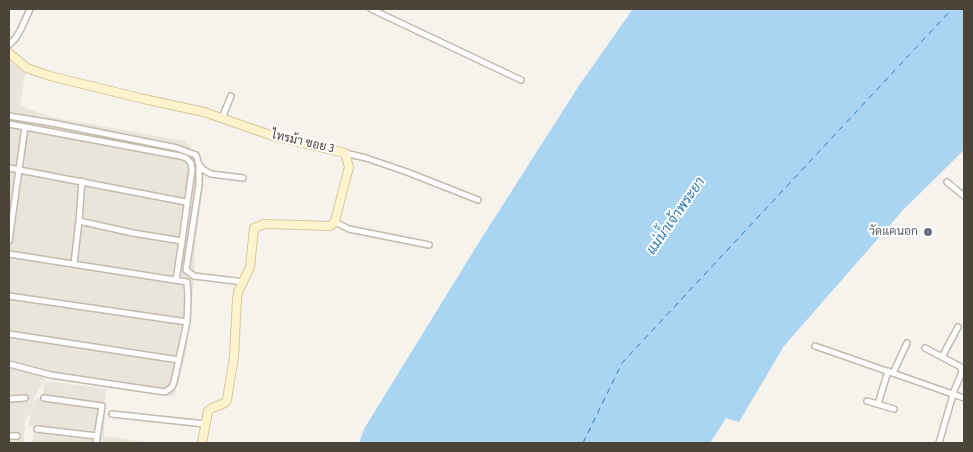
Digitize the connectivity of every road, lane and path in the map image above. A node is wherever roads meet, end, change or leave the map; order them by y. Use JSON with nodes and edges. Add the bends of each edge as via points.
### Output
{"nodes":[{"id":1,"x":30,"y":9,"type":"edge"},
{"id":2,"x":371,"y":9,"type":"edge"},
{"id":3,"x":9,"y":45,"type":"edge"},
{"id":4,"x":9,"y":53,"type":"edge"},
{"id":5,"x":521,"y":80,"type":"dead end"},
{"id":6,"x":231,"y":96,"type":"dead end"},
{"id":7,"x":9,"y":116,"type":"edge"},
{"id":8,"x":222,"y":118,"type":"junction"},
{"id":9,"x":9,"y":124,"type":"edge"},
{"id":10,"x":25,"y":127,"type":"junction"},
{"id":11,"x":345,"y":153,"type":"junction"},
{"id":12,"x":199,"y":165,"type":"junction"},
{"id":13,"x":9,"y":168,"type":"edge"},
{"id":14,"x":20,"y":169,"type":"junction"},
{"id":15,"x":243,"y":178,"type":"dead end"},
{"id":16,"x":82,"y":181,"type":"junction"},
{"id":17,"x":947,"y":182,"type":"dead end"},
{"id":18,"x":964,"y":196,"type":"edge"},
{"id":19,"x":478,"y":200,"type":"dead end"},
{"id":20,"x":186,"y":202,"type":"junction"},
{"id":21,"x":11,"y":213,"type":"edge"},
{"id":22,"x":79,"y":221,"type":"junction"},
{"id":23,"x":335,"y":222,"type":"junction"},
{"id":24,"x":9,"y":241,"type":"edge"},
{"id":25,"x":182,"y":241,"type":"junction"},
{"id":26,"x":429,"y":245,"type":"dead end"},
{"id":27,"x":9,"y":254,"type":"edge"},
{"id":28,"x":74,"y":264,"type":"junction"},
{"id":29,"x":176,"y":280,"type":"junction"},
{"id":30,"x":244,"y":282,"type":"junction"},
{"id":31,"x":9,"y":296,"type":"edge"},
{"id":32,"x":186,"y":322,"type":"junction"},
{"id":33,"x":958,"y":327,"type":"dead end"},
{"id":34,"x":9,"y":334,"type":"edge"},
{"id":35,"x":908,"y":343,"type":"dead end"},
{"id":36,"x":815,"y":346,"type":"dead end"},
{"id":37,"x":925,"y":348,"type":"dead end"},
{"id":38,"x":942,"y":357,"type":"junction"},
{"id":39,"x":179,"y":360,"type":"junction"},
{"id":40,"x":9,"y":364,"type":"edge"},
{"id":41,"x":891,"y":372,"type":"junction"},
{"id":42,"x":953,"y":394,"type":"junction"},
{"id":43,"x":9,"y":398,"type":"edge"},
{"id":44,"x":26,"y":398,"type":"dead end"},
{"id":45,"x":44,"y":398,"type":"dead end"},
{"id":46,"x":964,"y":398,"type":"edge"},
{"id":47,"x":867,"y":400,"type":"dead end"},
{"id":48,"x":878,"y":404,"type":"junction"},
{"id":49,"x":894,"y":408,"type":"dead end"},
{"id":50,"x":112,"y":414,"type":"dead end"},
{"id":51,"x":205,"y":424,"type":"junction"},
{"id":52,"x":37,"y":429,"type":"dead end"},
{"id":53,"x":9,"y":436,"type":"edge"},
{"id":54,"x":17,"y":436,"type":"dead end"},
{"id":55,"x":97,"y":436,"type":"junction"},
{"id":56,"x":96,"y":443,"type":"edge"},
{"id":57,"x":202,"y":443,"type":"edge"},
{"id":58,"x":939,"y":443,"type":"edge"}],
"edges":[{"from":1,"to":3,"type":"street"},
{"from":2,"to":5,"type":"street"},
{"from":4,"to":8,"type":"street","name":"ไทรม้า ซอย 3","via":[[27,68],[50,76]]},
{"from":6,"to":8,"type":"street"},
{"from":7,"to":12,"type":"street","via":[[177,148],[196,155]]},
{"from":8,"to":11,"type":"street","name":"ไทรม้า ซอย 3","via":[[273,136]]},
{"from":9,"to":10,"type":"street"},
{"from":10,"to":14,"type":"street"},
{"from":10,"to":20,"type":"street","via":[[180,156],[191,163],[192,170]]},
{"from":11,"to":19,"type":"street","via":[[407,172]]},
{"from":11,"to":23,"type":"street","name":"ไทรม้า ซอย 3","via":[[349,166]]},
{"from":12,"to":15,"type":"street","via":[[211,174]]},
{"from":12,"to":30,"type":"street","via":[[186,270],[194,276]]},
{"from":13,"to":14,"type":"street"},
{"from":14,"to":16,"type":"street"},
{"from":14,"to":21,"type":"street"},
{"from":16,"to":20,"type":"street"},
{"from":16,"to":22,"type":"street"},
{"from":17,"to":18,"type":"street"},
{"from":20,"to":25,"type":"street"},
{"from":21,"to":24,"type":"street"},
{"from":22,"to":25,"type":"street"},
{"from":22,"to":28,"type":"street"},
{"from":23,"to":26,"type":"street","via":[[348,229]]},
{"from":23,"to":30,"type":"street","via":[[327,227],[257,225]]},
{"from":25,"to":29,"type":"street"},
{"from":27,"to":28,"type":"street"},
{"from":28,"to":29,"type":"street"},
{"from":29,"to":32,"type":"street","via":[[187,282]]},
{"from":30,"to":51,"type":"street","via":[[238,292],[234,356],[227,400],[208,411]]},
{"from":31,"to":32,"type":"street"},
{"from":32,"to":39,"type":"street"},
{"from":33,"to":38,"type":"street"},
{"from":34,"to":39,"type":"street"},
{"from":35,"to":41,"type":"street"},
{"from":36,"to":41,"type":"street"},
{"from":37,"to":38,"type":"street"},
{"from":38,"to":42,"type":"street","via":[[962,369]]},
{"from":39,"to":40,"type":"street","via":[[172,387],[165,392],[51,375]]},
{"from":41,"to":42,"type":"street"},
{"from":41,"to":48,"type":"street"},
{"from":42,"to":46,"type":"street"},
{"from":42,"to":58,"type":"street"},
{"from":43,"to":44,"type":"street"},
{"from":45,"to":55,"type":"street","via":[[102,406]]},
{"from":47,"to":48,"type":"street"},
{"from":48,"to":49,"type":"street"},
{"from":50,"to":51,"type":"street"},
{"from":51,"to":57,"type":"street"},
{"from":52,"to":55,"type":"street"},
{"from":53,"to":54,"type":"street"},
{"from":55,"to":56,"type":"street"}]}
